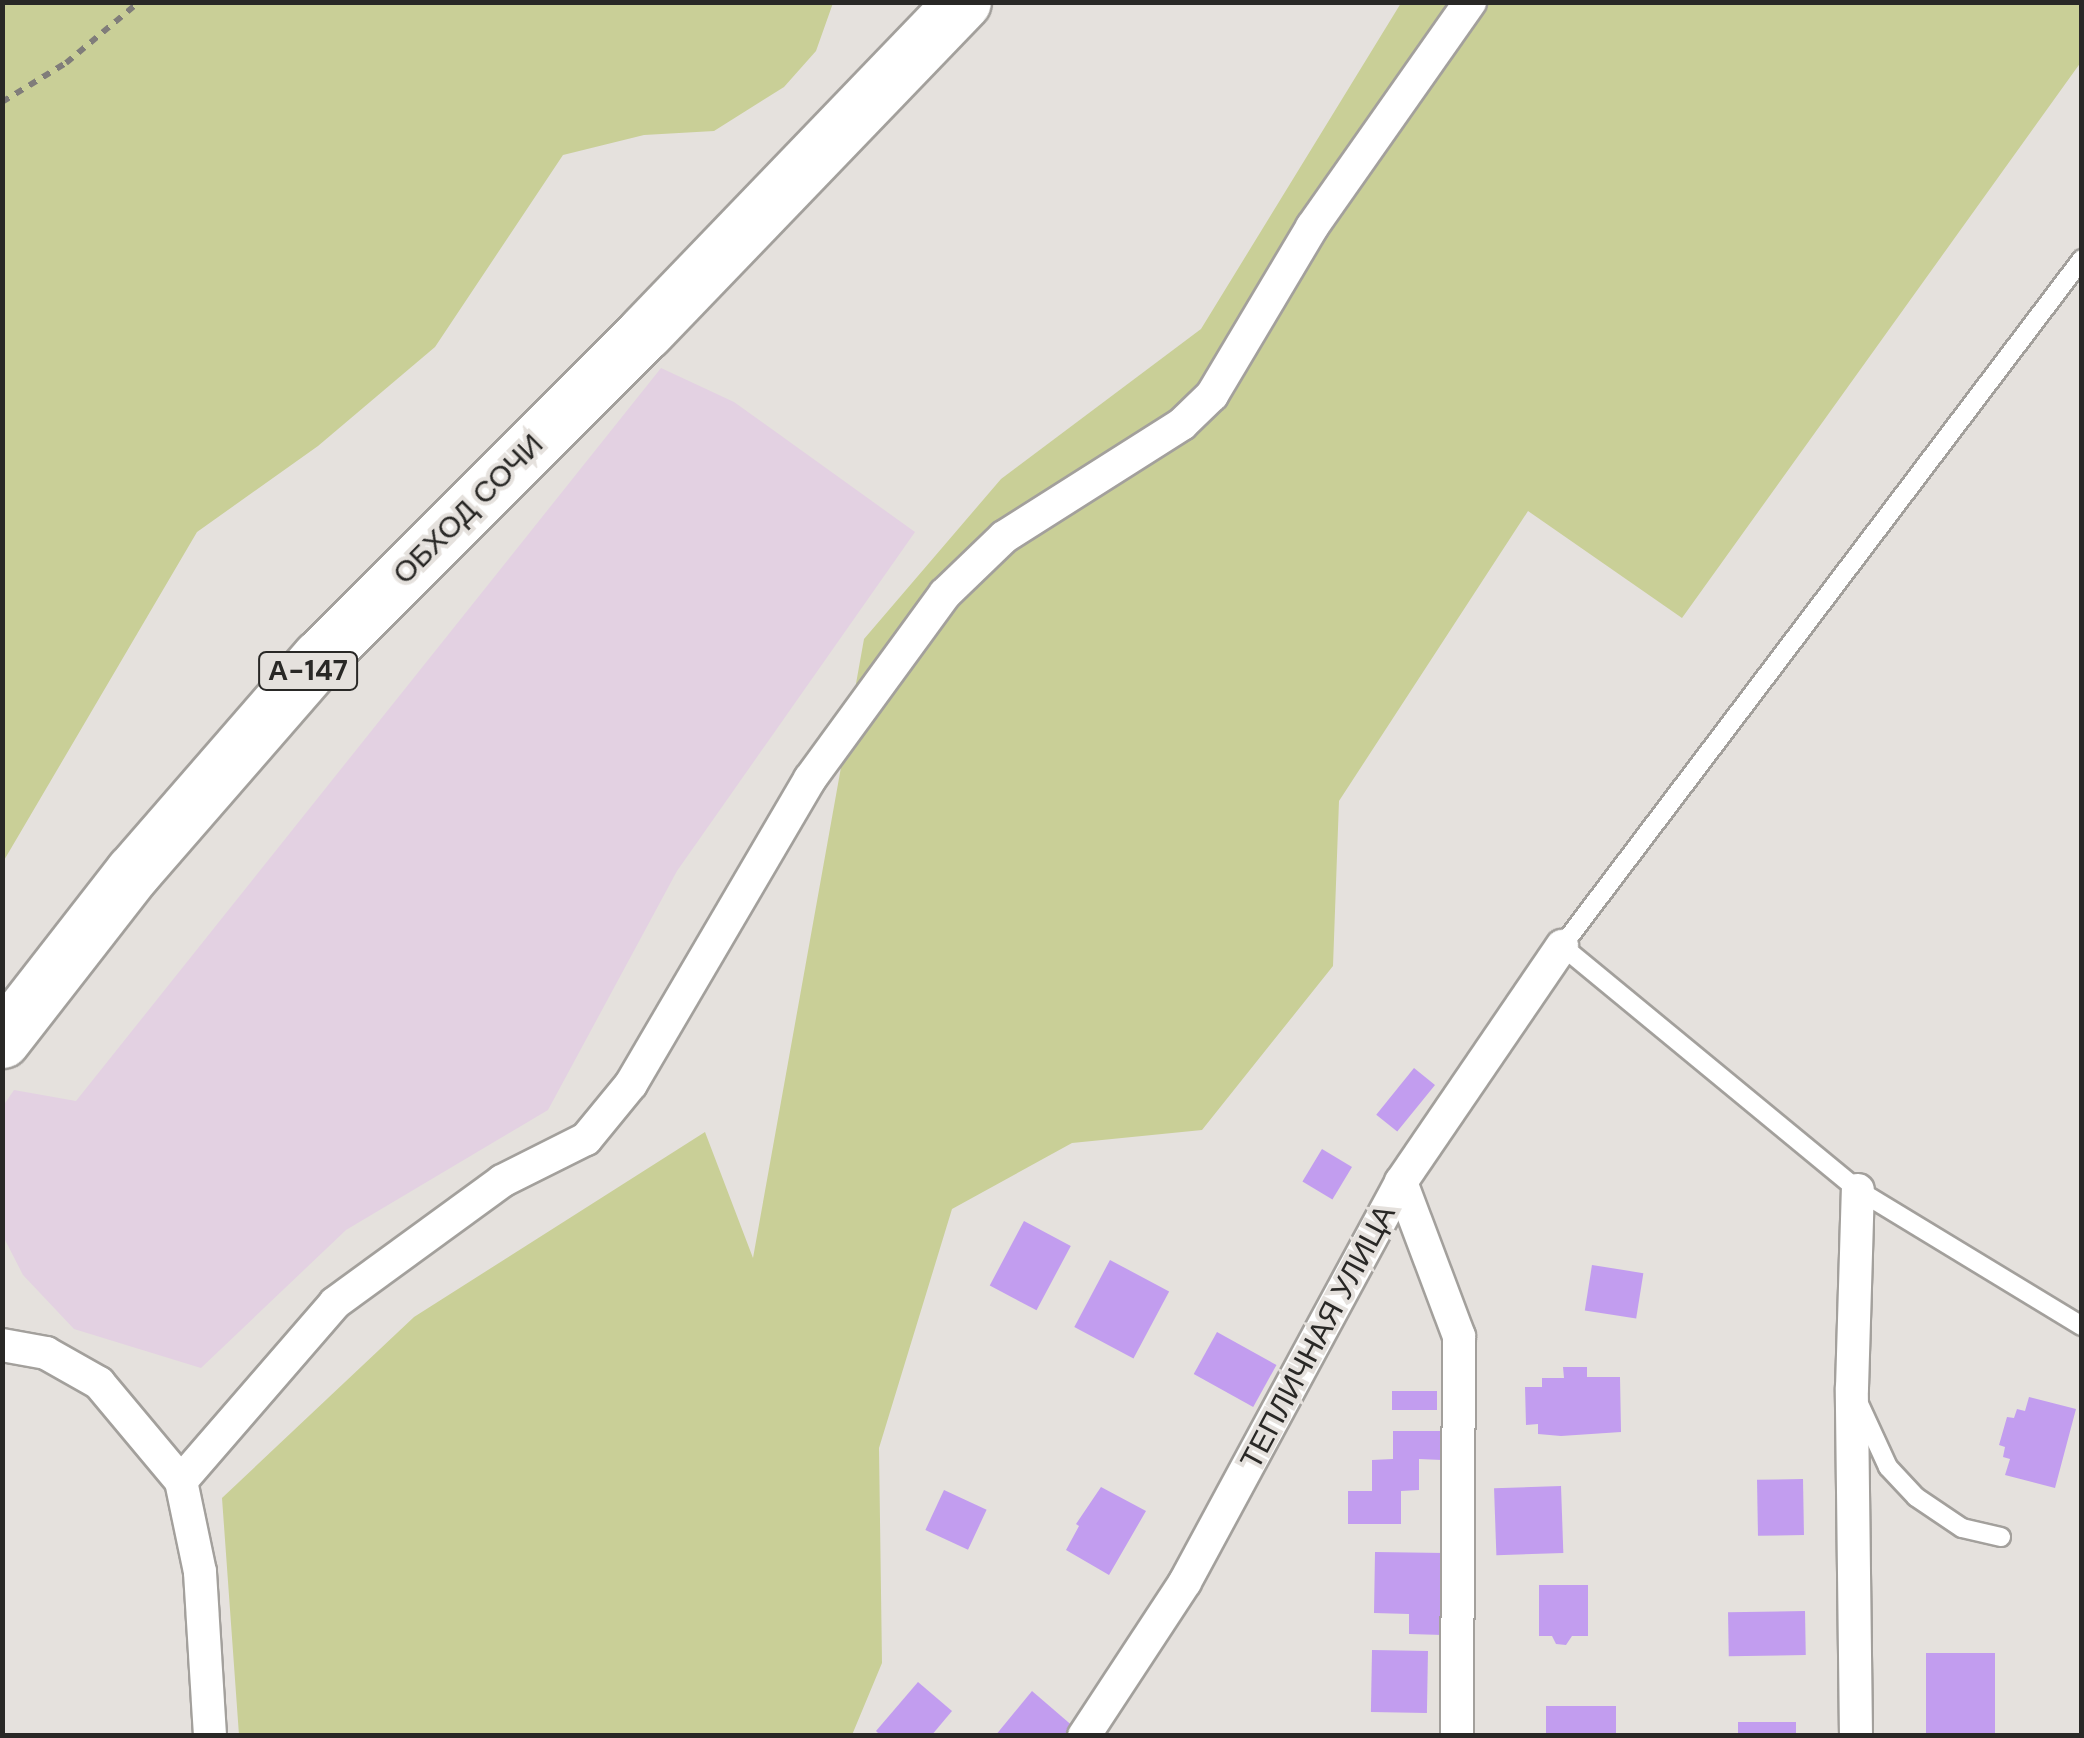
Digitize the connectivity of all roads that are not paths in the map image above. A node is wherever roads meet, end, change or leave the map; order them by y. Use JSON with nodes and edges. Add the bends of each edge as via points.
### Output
{"nodes":[{"id":1,"x":963,"y":2,"type":"edge"},
{"id":2,"x":1470,"y":2,"type":"edge"},
{"id":3,"x":2082,"y":259,"type":"edge"},
{"id":4,"x":1562,"y":946,"type":"junction"},
{"id":5,"x":2,"y":1040,"type":"edge"},
{"id":6,"x":1401,"y":1182,"type":"junction"},
{"id":7,"x":1858,"y":1190,"type":"junction"},
{"id":8,"x":2082,"y":1326,"type":"edge"},
{"id":9,"x":2,"y":1345,"type":"edge"},
{"id":10,"x":1852,"y":1388,"type":"junction"},
{"id":11,"x":182,"y":1481,"type":"junction"},
{"id":12,"x":2002,"y":1537,"type":"dead end"},
{"id":13,"x":210,"y":1736,"type":"edge"},
{"id":14,"x":1084,"y":1736,"type":"edge"},
{"id":15,"x":1457,"y":1736,"type":"edge"},
{"id":16,"x":1856,"y":1736,"type":"edge"}],
"edges":[{"from":1,"to":5,"type":"highway","name":"ОБХОД СОЧИ","number":"А-147","via":[[319,658],[133,872]]},
{"from":2,"to":11,"type":"street","via":[[1312,227],[1212,395],[1182,424],[1004,537],[945,594],[810,779],[631,1084],[586,1139],[502,1181],[335,1303]]},
{"from":3,"to":4,"type":"lane"},
{"from":4,"to":6,"type":"street","name":"ТЕПЛИЧНАЯ УЛИЦА"},
{"from":4,"to":7,"type":"lane"},
{"from":6,"to":14,"type":"street","name":"ТЕПЛИЧНАЯ УЛИЦА","via":[[1185,1582]]},
{"from":6,"to":15,"type":"street","via":[[1459,1336]]},
{"from":7,"to":8,"type":"lane"},
{"from":7,"to":10,"type":"street"},
{"from":9,"to":11,"type":"street","via":[[46,1353],[99,1383]]},
{"from":10,"to":12,"type":"lane","via":[[1888,1467],[1916,1497],[1962,1528]]},
{"from":10,"to":16,"type":"street"},
{"from":11,"to":13,"type":"street","via":[[200,1572]]}]}
